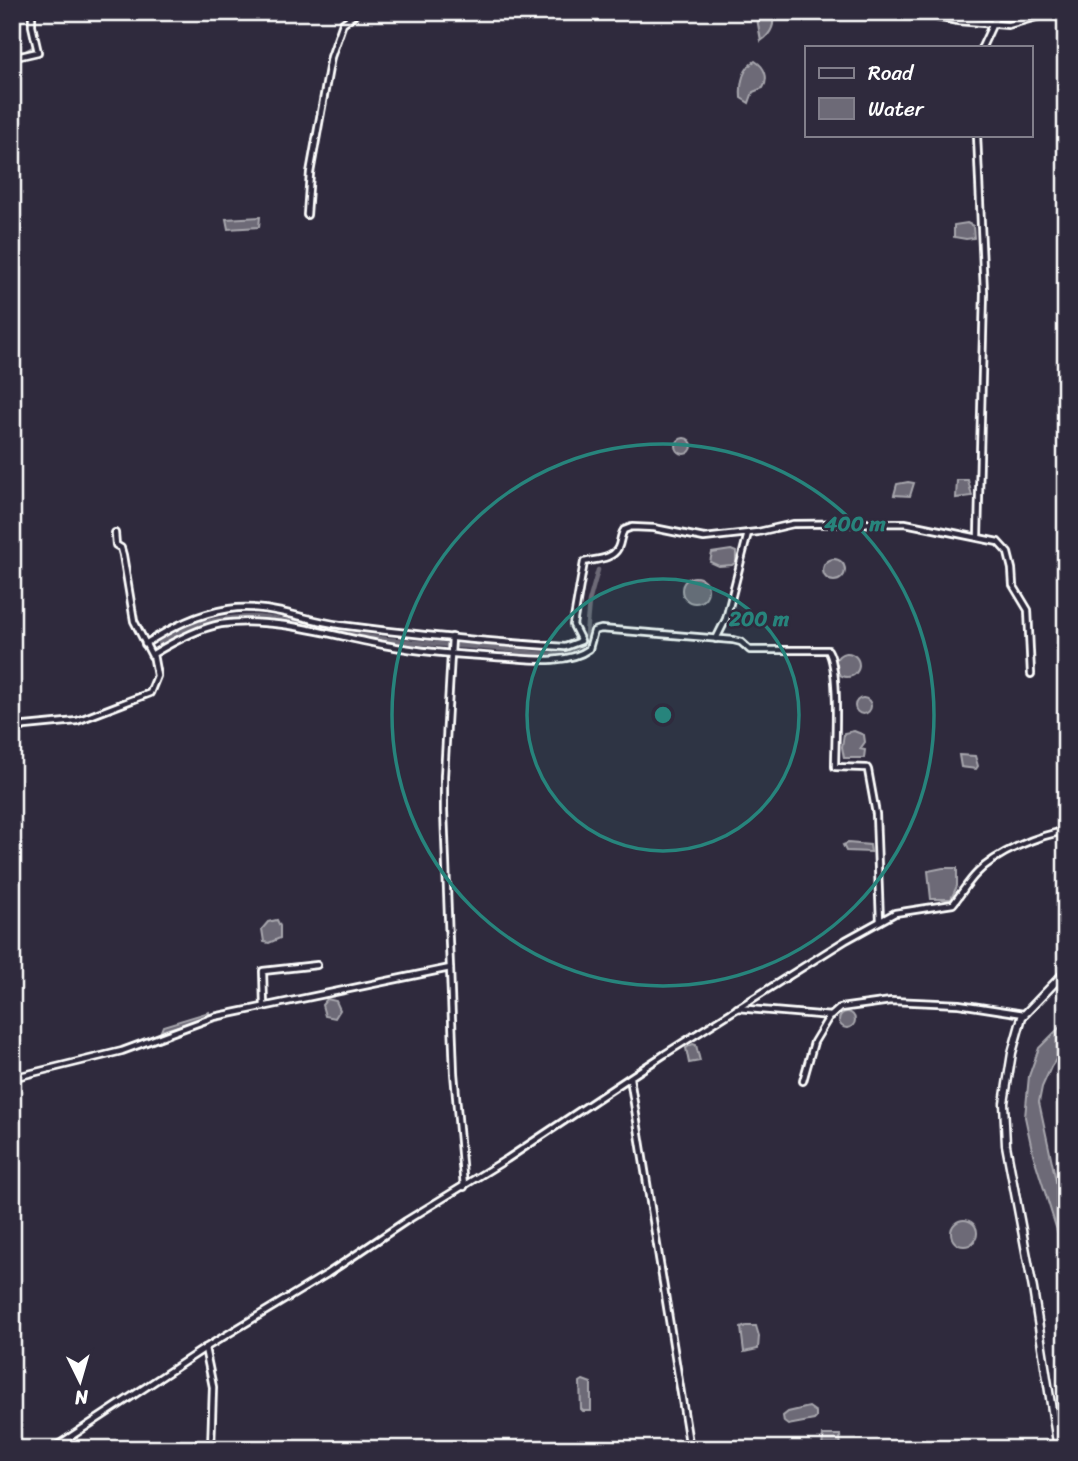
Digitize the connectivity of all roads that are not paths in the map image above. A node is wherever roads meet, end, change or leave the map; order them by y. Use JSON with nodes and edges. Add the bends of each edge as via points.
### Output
{"nodes":[{"id":1,"x":32,"y":12,"type":"edge"},
{"id":2,"x":358,"y":12,"type":"edge"},
{"id":3,"x":892,"y":12,"type":"edge"},
{"id":4,"x":995,"y":12,"type":"edge"},
{"id":5,"x":1054,"y":12,"type":"edge"},
{"id":6,"x":993,"y":24,"type":"junction"},
{"id":7,"x":982,"y":46,"type":"edge"},
{"id":8,"x":12,"y":58,"type":"edge"},
{"id":9,"x":977,"y":136,"type":"edge"},
{"id":10,"x":307,"y":215,"type":"dead end"},
{"id":11,"x":115,"y":533,"type":"dead end"},
{"id":12,"x":748,"y":533,"type":"junction"},
{"id":13,"x":978,"y":537,"type":"junction"},
{"id":14,"x":452,"y":637,"type":"junction"},
{"id":15,"x":716,"y":639,"type":"junction"},
{"id":16,"x":145,"y":644,"type":"junction"},
{"id":17,"x":451,"y":653,"type":"junction"},
{"id":18,"x":153,"y":657,"type":"junction"},
{"id":19,"x":1031,"y":674,"type":"dead end"},
{"id":20,"x":12,"y":731,"type":"edge"},
{"id":21,"x":1066,"y":831,"type":"edge"},
{"id":22,"x":880,"y":921,"type":"junction"},
{"id":23,"x":317,"y":965,"type":"dead end"},
{"id":24,"x":450,"y":968,"type":"junction"},
{"id":25,"x":1066,"y":971,"type":"edge"},
{"id":26,"x":264,"y":1006,"type":"junction"},
{"id":27,"x":736,"y":1008,"type":"junction"},
{"id":28,"x":1025,"y":1014,"type":"junction"},
{"id":29,"x":829,"y":1016,"type":"junction"},
{"id":30,"x":12,"y":1078,"type":"edge"},
{"id":31,"x":630,"y":1078,"type":"junction"},
{"id":32,"x":803,"y":1081,"type":"dead end"},
{"id":33,"x":464,"y":1186,"type":"junction"},
{"id":34,"x":205,"y":1348,"type":"junction"},
{"id":35,"x":52,"y":1449,"type":"edge"},
{"id":36,"x":212,"y":1449,"type":"edge"},
{"id":37,"x":690,"y":1449,"type":"edge"},
{"id":38,"x":1058,"y":1449,"type":"edge"}],
"edges":[{"from":1,"to":8,"type":"street","via":[[38,52]]},
{"from":2,"to":10,"type":"street","via":[[343,23],[331,57]]},
{"from":3,"to":6,"type":"street"},
{"from":4,"to":6,"type":"street"},
{"from":5,"to":6,"type":"street","via":[[1009,25]]},
{"from":6,"to":7,"type":"street"},
{"from":9,"to":13,"type":"street","via":[[984,292]]},
{"from":11,"to":16,"type":"street","via":[[134,621]]},
{"from":12,"to":13,"type":"street","via":[[793,524],[905,523]]},
{"from":12,"to":14,"type":"street","via":[[705,538],[654,528],[624,530],[612,555],[584,562],[573,618],[581,637],[577,645]]},
{"from":12,"to":15,"type":"street","via":[[726,619]]},
{"from":13,"to":19,"type":"street","via":[[998,542],[1008,552],[1013,585],[1028,610]]},
{"from":14,"to":16,"type":"street","via":[[331,624],[273,610],[230,608],[181,622]]},
{"from":14,"to":17,"type":"street"},
{"from":15,"to":17,"type":"street","via":[[601,629],[594,631],[592,646],[578,656],[536,660]]},
{"from":15,"to":22,"type":"street","via":[[741,642],[750,650],[828,650],[834,677],[835,767],[868,771],[876,814]]},
{"from":16,"to":18,"type":"street"},
{"from":17,"to":18,"type":"street","via":[[385,646],[289,627],[221,624]]},
{"from":17,"to":24,"type":"street","via":[[444,776]]},
{"from":18,"to":20,"type":"street","via":[[158,676],[150,693],[77,721]]},
{"from":21,"to":22,"type":"street","via":[[1045,834],[1006,853],[978,872],[953,904],[895,913]]},
{"from":22,"to":27,"type":"street"},
{"from":23,"to":26,"type":"street","via":[[263,971]]},
{"from":24,"to":26,"type":"street"},
{"from":24,"to":33,"type":"street"},
{"from":25,"to":28,"type":"main road"},
{"from":26,"to":30,"type":"street","via":[[214,1017],[122,1051]]},
{"from":27,"to":29,"type":"street"},
{"from":27,"to":31,"type":"street"},
{"from":28,"to":29,"type":"street","via":[[959,1004],[891,1001],[840,1007]]},
{"from":28,"to":38,"type":"main road","via":[[1017,1029],[1004,1103],[1006,1145]]},
{"from":29,"to":32,"type":"street","via":[[814,1042]]},
{"from":31,"to":33,"type":"street"},
{"from":31,"to":37,"type":"street"},
{"from":33,"to":34,"type":"street"},
{"from":34,"to":35,"type":"street"},
{"from":34,"to":36,"type":"street","via":[[213,1388]]}]}
